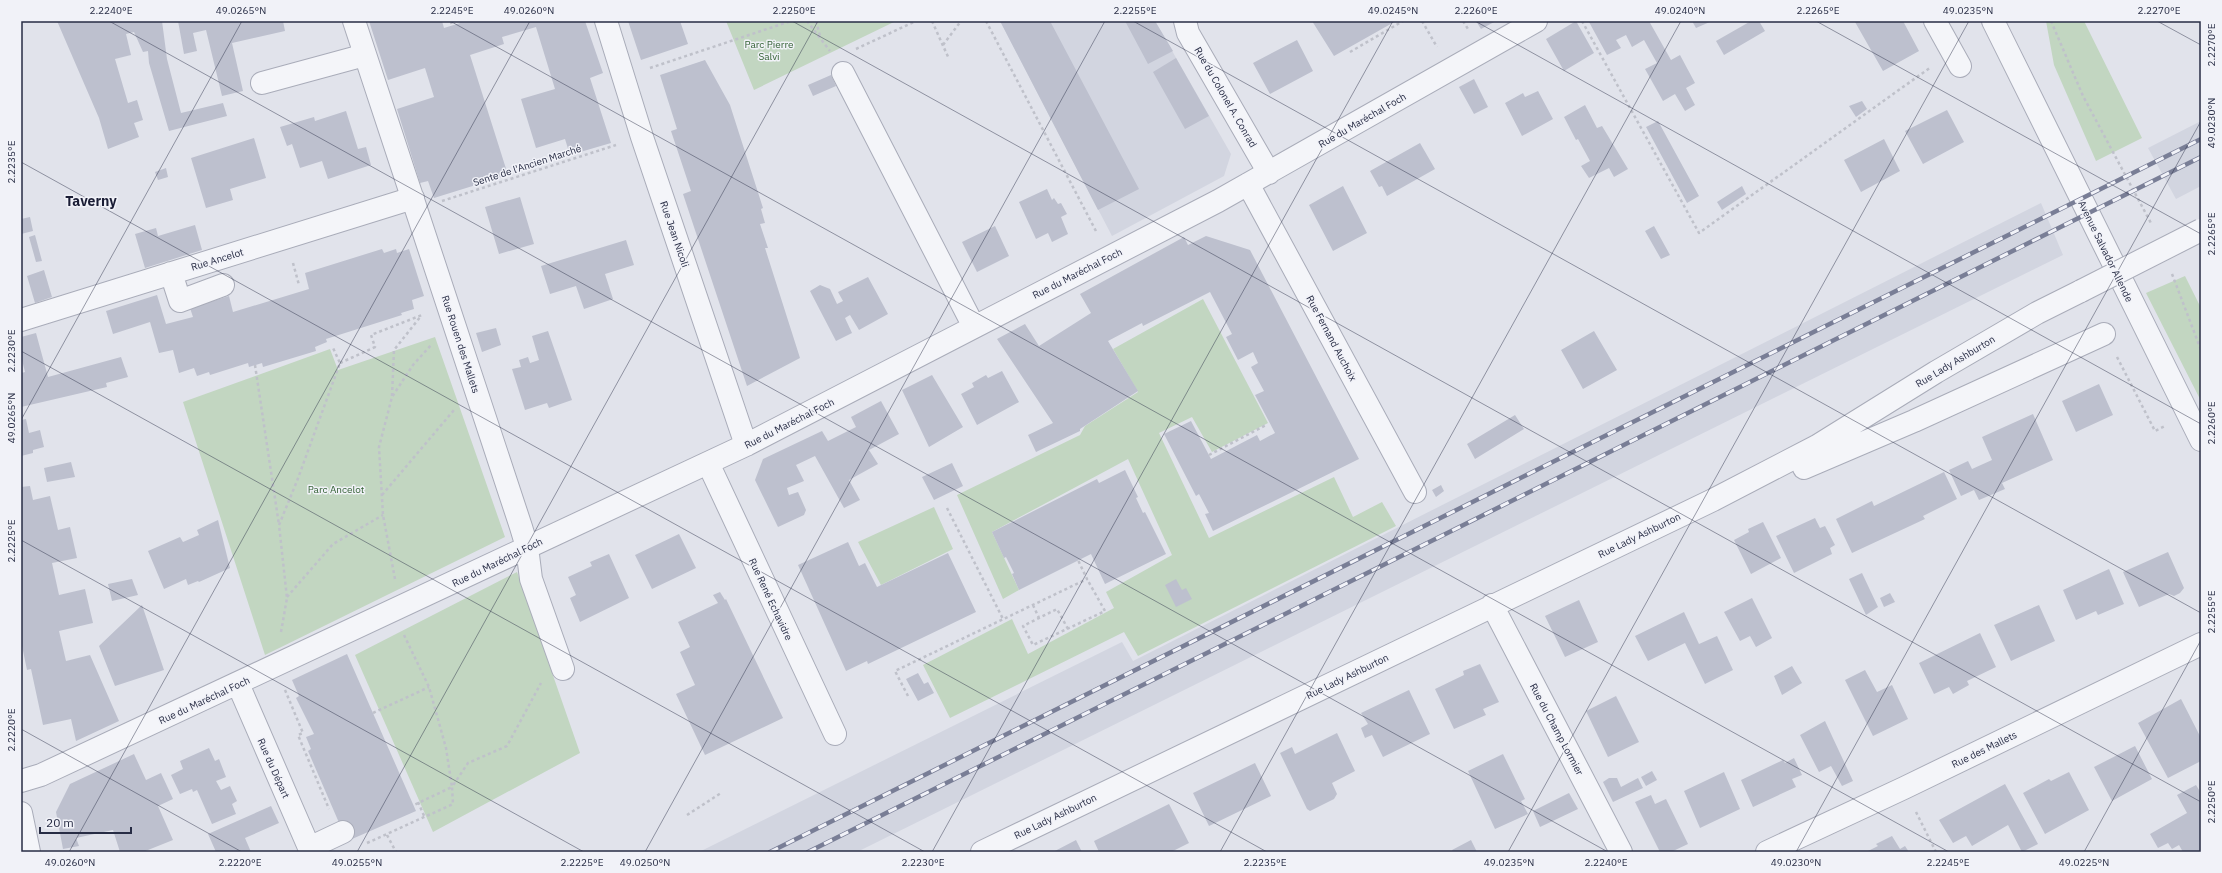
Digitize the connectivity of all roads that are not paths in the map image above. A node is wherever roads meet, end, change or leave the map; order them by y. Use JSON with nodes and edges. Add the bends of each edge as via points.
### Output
{"nodes":[{"id":1,"x":354,"y":21,"type":"edge"},
{"id":2,"x":606,"y":21,"type":"edge"},
{"id":3,"x":1185,"y":21,"type":"edge"},
{"id":4,"x":1536,"y":21,"type":"edge"},
{"id":5,"x":1936,"y":21,"type":"edge"},
{"id":6,"x":1992,"y":21,"type":"edge"},
{"id":7,"x":2008,"y":21,"type":"edge"},
{"id":8,"x":365,"y":55,"type":"junction"},
{"id":9,"x":1956,"y":59,"type":"road end"},
{"id":10,"x":2013,"y":61,"type":"junction"},
{"id":11,"x":846,"y":63,"type":"road end"},
{"id":12,"x":262,"y":83,"type":"dead end"},
{"id":13,"x":1269,"y":173,"type":"junction"},
{"id":14,"x":1248,"y":184,"type":"junction"},
{"id":15,"x":415,"y":204,"type":"junction"},
{"id":16,"x":2201,"y":230,"type":"edge"},
{"id":17,"x":171,"y":273,"type":"junction"},
{"id":18,"x":223,"y":285,"type":"dead end"},
{"id":19,"x":21,"y":320,"type":"edge"},
{"id":20,"x":974,"y":327,"type":"junction"},
{"id":21,"x":2104,"y":334,"type":"dead end"},
{"id":22,"x":2201,"y":440,"type":"edge"},
{"id":23,"x":746,"y":446,"type":"junction"},
{"id":24,"x":708,"y":463,"type":"junction"},
{"id":25,"x":1415,"y":492,"type":"dead end"},
{"id":26,"x":1713,"y":500,"type":"junction"},
{"id":27,"x":527,"y":547,"type":"junction"},
{"id":28,"x":1492,"y":605,"type":"junction"},
{"id":29,"x":2201,"y":644,"type":"edge"},
{"id":30,"x":560,"y":661,"type":"road end"},
{"id":31,"x":238,"y":684,"type":"junction"},
{"id":32,"x":835,"y":734,"type":"dead end"},
{"id":33,"x":21,"y":781,"type":"edge"},
{"id":34,"x":21,"y":813,"type":"edge"},
{"id":35,"x":342,"y":832,"type":"dead end"},
{"id":36,"x":310,"y":850,"type":"edge"},
{"id":37,"x":29,"y":852,"type":"edge"},
{"id":38,"x":982,"y":852,"type":"edge"},
{"id":39,"x":1621,"y":852,"type":"edge"},
{"id":40,"x":1767,"y":852,"type":"edge"}],
"edges":[{"from":1,"to":8,"type":"street","name":"Rue Rouen des Mallets"},
{"from":2,"to":23,"type":"street","name":"Rue Jean Nicoli","via":[[642,137]]},
{"from":3,"to":13,"type":"street","name":"Rue du Colonel A. Conrad","via":[[1188,33]]},
{"from":4,"to":13,"type":"street","name":"Rue du Maréchal Foch"},
{"from":5,"to":9,"type":"street"},
{"from":6,"to":10,"type":"street","name":"Avenue Salvador Allende"},
{"from":7,"to":10,"type":"street","name":"Avenue Salvador Allende"},
{"from":8,"to":12,"type":"street"},
{"from":8,"to":15,"type":"street","name":"Rue Rouen des Mallets"},
{"from":10,"to":22,"type":"street","name":"Avenue Salvador Allende"},
{"from":11,"to":20,"type":"street"},
{"from":13,"to":14,"type":"street","name":"Rue du Maréchal Foch"},
{"from":14,"to":20,"type":"street","name":"Rue du Maréchal Foch"},
{"from":14,"to":25,"type":"street","name":"Rue Fernand Auchoix"},
{"from":15,"to":17,"type":"street","name":"Rue Ancelot"},
{"from":15,"to":27,"type":"street","name":"Rue Rouen des Mallets"},
{"from":16,"to":26,"type":"street","name":"Rue Lady Ashburton","bridge":true,"via":[[2037,313],[1817,446]]},
{"from":17,"to":18,"type":"street","via":[[180,301]]},
{"from":17,"to":19,"type":"street","name":"Rue Ancelot"},
{"from":20,"to":23,"type":"street","name":"Rue du Maréchal Foch"},
{"from":21,"to":26,"type":"street","name":"Rue Lady Ashburton","via":[[1914,421],[1803,468]]},
{"from":23,"to":24,"type":"street","name":"Rue du Maréchal Foch"},
{"from":24,"to":27,"type":"street","name":"Rue du Maréchal Foch"},
{"from":24,"to":32,"type":"street","name":"Rue René Echavidre"},
{"from":26,"to":28,"type":"street","name":"Rue Lady Ashburton"},
{"from":27,"to":30,"type":"street","name":"Rue Rouen des Mallets","via":[[531,579]]},
{"from":27,"to":31,"type":"street","name":"Rue du Maréchal Foch"},
{"from":28,"to":38,"type":"street","name":"Rue Lady Ashburton"},
{"from":28,"to":39,"type":"street","name":"Rue du Champ Lormier"},
{"from":29,"to":40,"type":"street","name":"Rue des Mallets"},
{"from":31,"to":33,"type":"street","name":"Rue du Maréchal Foch","via":[[42,775]]},
{"from":31,"to":36,"type":"street","name":"Rue du Départ"},
{"from":34,"to":37,"type":"street"},
{"from":35,"to":36,"type":"street"}]}
